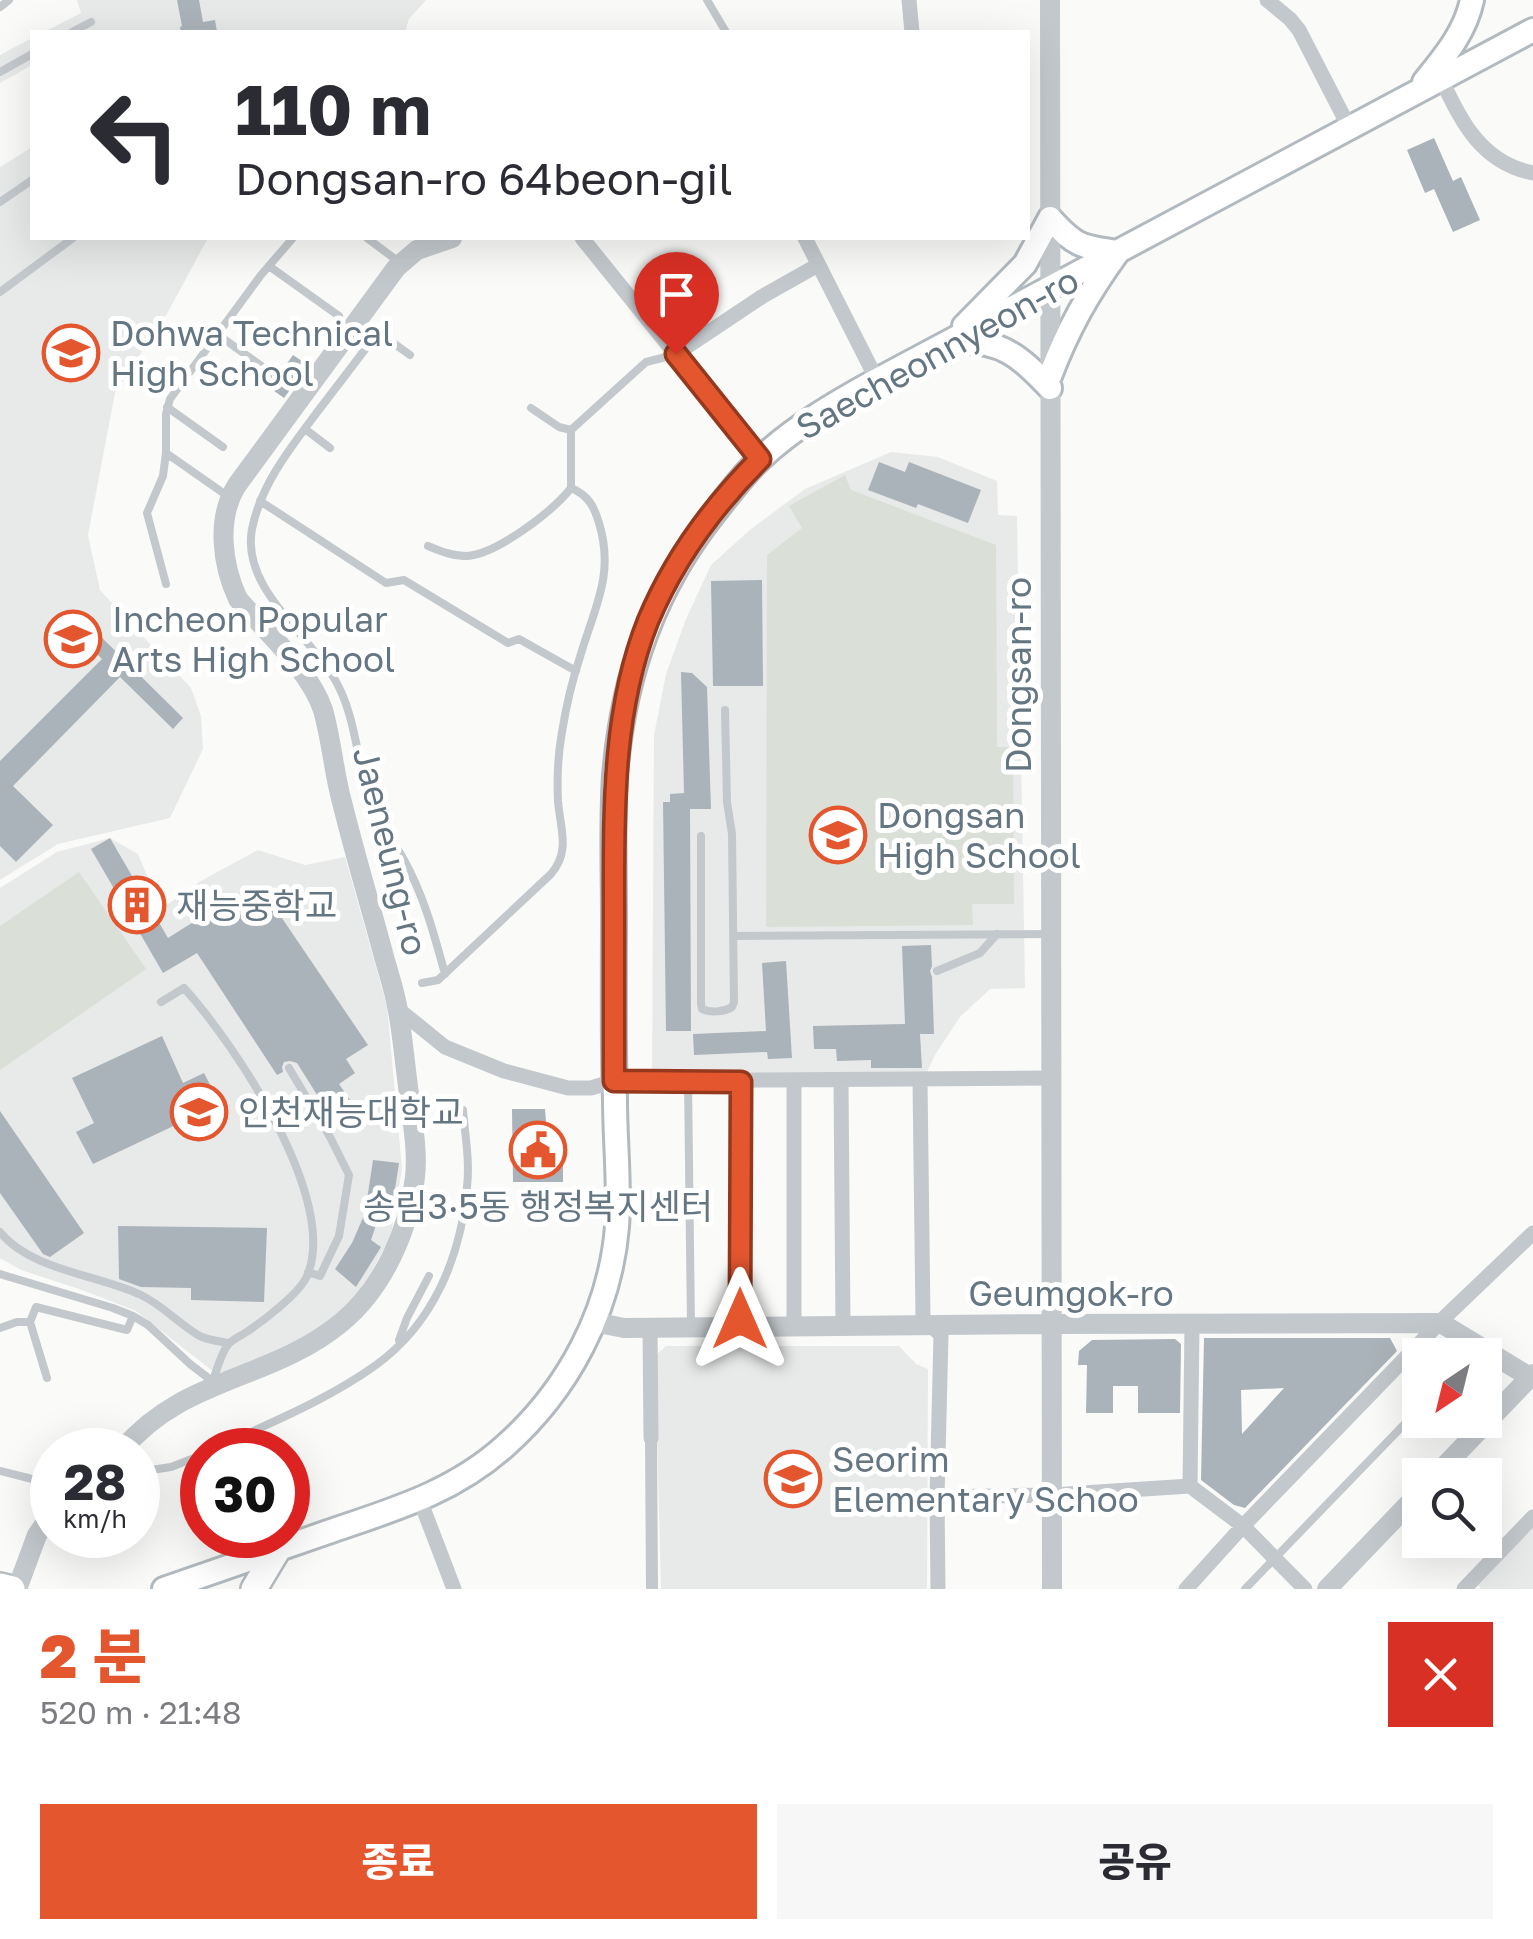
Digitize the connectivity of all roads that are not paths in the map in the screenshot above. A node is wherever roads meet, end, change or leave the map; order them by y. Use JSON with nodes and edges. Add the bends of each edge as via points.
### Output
{"nodes":[{"id":1,"x":9,"y":0,"type":"edge"},
{"id":2,"x":708,"y":0,"type":"edge"},
{"id":3,"x":909,"y":0,"type":"edge"},
{"id":4,"x":1050,"y":0,"type":"edge"},
{"id":5,"x":1267,"y":0,"type":"edge"},
{"id":6,"x":1472,"y":0,"type":"edge"},
{"id":7,"x":0,"y":7,"type":"edge"},
{"id":8,"x":91,"y":22,"type":"dead end"},
{"id":9,"x":76,"y":30,"type":"edge"},
{"id":10,"x":725,"y":30,"type":"edge"},
{"id":11,"x":912,"y":30,"type":"edge"},
{"id":12,"x":1533,"y":30,"type":"edge"},
{"id":13,"x":30,"y":55,"type":"edge"},
{"id":14,"x":0,"y":72,"type":"edge"},
{"id":15,"x":1441,"y":78,"type":"junction"},
{"id":16,"x":1419,"y":89,"type":"junction"},
{"id":17,"x":1030,"y":103,"type":"edge"},
{"id":18,"x":1050,"y":105,"type":"junction"},
{"id":19,"x":1350,"y":126,"type":"junction"},
{"id":20,"x":1533,"y":172,"type":"edge"},
{"id":21,"x":30,"y":181,"type":"edge"},
{"id":22,"x":0,"y":202,"type":"edge"},
{"id":23,"x":1050,"y":218,"type":"junction"},
{"id":24,"x":70,"y":240,"type":"edge"},
{"id":25,"x":291,"y":240,"type":"edge"},
{"id":26,"x":370,"y":240,"type":"edge"},
{"id":27,"x":446,"y":240,"type":"edge"},
{"id":28,"x":584,"y":240,"type":"edge"},
{"id":29,"x":806,"y":240,"type":"edge"},
{"id":30,"x":1118,"y":252,"type":"junction"},
{"id":31,"x":400,"y":263,"type":"junction"},
{"id":32,"x":818,"y":265,"type":"junction"},
{"id":33,"x":269,"y":266,"type":"junction"},
{"id":34,"x":1050,"y":289,"type":"junction"},
{"id":35,"x":0,"y":292,"type":"edge"},
{"id":36,"x":339,"y":316,"type":"dead end"},
{"id":37,"x":217,"y":334,"type":"junction"},
{"id":38,"x":948,"y":343,"type":"junction"},
{"id":39,"x":676,"y":354,"type":"junction"},
{"id":40,"x":410,"y":355,"type":"dead end"},
{"id":41,"x":274,"y":375,"type":"dead end"},
{"id":42,"x":877,"y":380,"type":"junction"},
{"id":43,"x":1050,"y":382,"type":"junction"},
{"id":44,"x":167,"y":408,"type":"junction"},
{"id":45,"x":532,"y":408,"type":"dead end"},
{"id":46,"x":305,"y":429,"type":"junction"},
{"id":47,"x":572,"y":430,"type":"junction"},
{"id":48,"x":223,"y":446,"type":"dead end"},
{"id":49,"x":330,"y":448,"type":"dead end"},
{"id":50,"x":166,"y":453,"type":"junction"},
{"id":51,"x":760,"y":459,"type":"junction"},
{"id":52,"x":572,"y":488,"type":"junction"},
{"id":53,"x":230,"y":497,"type":"junction"},
{"id":54,"x":260,"y":501,"type":"junction"},
{"id":55,"x":428,"y":546,"type":"dead end"},
{"id":56,"x":166,"y":584,"type":"dead end"},
{"id":57,"x":576,"y":671,"type":"junction"},
{"id":58,"x":726,"y":710,"type":"dead end"},
{"id":59,"x":701,"y":836,"type":"dead end"},
{"id":60,"x":997,"y":934,"type":"junction"},
{"id":61,"x":1051,"y":934,"type":"junction"},
{"id":62,"x":733,"y":936,"type":"junction"},
{"id":63,"x":937,"y":970,"type":"dead end"},
{"id":64,"x":445,"y":974,"type":"junction"},
{"id":65,"x":422,"y":983,"type":"dead end"},
{"id":66,"x":161,"y":1002,"type":"dead end"},
{"id":67,"x":398,"y":1008,"type":"junction"},
{"id":68,"x":289,"y":1068,"type":"dead end"},
{"id":69,"x":1051,"y":1078,"type":"junction"},
{"id":70,"x":920,"y":1080,"type":"junction"},
{"id":71,"x":614,"y":1081,"type":"junction"},
{"id":72,"x":688,"y":1081,"type":"junction"},
{"id":73,"x":794,"y":1081,"type":"junction"},
{"id":74,"x":841,"y":1081,"type":"junction"},
{"id":75,"x":741,"y":1082,"type":"junction"},
{"id":76,"x":463,"y":1110,"type":"dead end"},
{"id":77,"x":0,"y":1232,"type":"edge"},
{"id":78,"x":1533,"y":1233,"type":"edge"},
{"id":79,"x":308,"y":1272,"type":"junction"},
{"id":80,"x":0,"y":1274,"type":"edge"},
{"id":81,"x":428,"y":1276,"type":"dead end"},
{"id":82,"x":133,"y":1316,"type":"junction"},
{"id":83,"x":30,"y":1322,"type":"junction"},
{"id":84,"x":594,"y":1322,"type":"junction"},
{"id":85,"x":1440,"y":1323,"type":"junction"},
{"id":86,"x":1052,"y":1324,"type":"junction"},
{"id":87,"x":932,"y":1325,"type":"junction"},
{"id":88,"x":1192,"y":1325,"type":"junction"},
{"id":89,"x":794,"y":1326,"type":"junction"},
{"id":90,"x":843,"y":1326,"type":"junction"},
{"id":91,"x":740,"y":1327,"type":"junction"},
{"id":92,"x":0,"y":1328,"type":"edge"},
{"id":93,"x":650,"y":1328,"type":"junction"},
{"id":94,"x":691,"y":1328,"type":"junction"},
{"id":95,"x":228,"y":1344,"type":"junction"},
{"id":96,"x":398,"y":1345,"type":"junction"},
{"id":97,"x":1532,"y":1376,"type":"edge"},
{"id":98,"x":47,"y":1378,"type":"dead end"},
{"id":99,"x":211,"y":1386,"type":"junction"},
{"id":100,"x":1402,"y":1426,"type":"edge"},
{"id":101,"x":144,"y":1428,"type":"edge"},
{"id":102,"x":258,"y":1428,"type":"edge"},
{"id":103,"x":651,"y":1438,"type":"joint"},
{"id":104,"x":1452,"y":1458,"type":"edge"},
{"id":105,"x":0,"y":1471,"type":"edge"},
{"id":106,"x":30,"y":1478,"type":"edge"},
{"id":107,"x":1190,"y":1486,"type":"junction"},
{"id":108,"x":1052,"y":1496,"type":"junction"},
{"id":109,"x":937,"y":1497,"type":"junction"},
{"id":110,"x":420,"y":1500,"type":"junction"},
{"id":111,"x":1402,"y":1511,"type":"edge"},
{"id":112,"x":1533,"y":1517,"type":"edge"},
{"id":113,"x":1243,"y":1526,"type":"junction"},
{"id":114,"x":310,"y":1539,"type":"edge"},
{"id":115,"x":30,"y":1551,"type":"edge"},
{"id":116,"x":255,"y":1558,"type":"edge"},
{"id":117,"x":273,"y":1558,"type":"edge"},
{"id":118,"x":1274,"y":1558,"type":"junction"},
{"id":119,"x":0,"y":1586,"type":"edge"},
{"id":120,"x":1469,"y":1587,"type":"edge"},
{"id":121,"x":14,"y":1589,"type":"edge"},
{"id":122,"x":164,"y":1589,"type":"edge"},
{"id":123,"x":254,"y":1589,"type":"edge"},
{"id":124,"x":454,"y":1589,"type":"edge"},
{"id":125,"x":652,"y":1589,"type":"edge"},
{"id":126,"x":938,"y":1589,"type":"edge"},
{"id":127,"x":1052,"y":1589,"type":"edge"},
{"id":128,"x":1186,"y":1589,"type":"edge"},
{"id":129,"x":1245,"y":1589,"type":"edge"},
{"id":130,"x":1304,"y":1589,"type":"edge"},
{"id":131,"x":1327,"y":1589,"type":"edge"}],
"edges":[{"from":1,"to":7,"type":"lane"},
{"from":2,"to":10,"type":"lane"},
{"from":3,"to":11,"type":"street"},
{"from":4,"to":18,"type":"street","name":"Dongsan-ro"},
{"from":5,"to":19,"type":"street","via":[[1299,30]]},
{"from":6,"to":16,"type":"main road","via":[[1454,44]]},
{"from":8,"to":9,"type":"lane"},
{"from":12,"to":15,"type":"main road","name":"Saecheonnyeon-ro"},
{"from":13,"to":14,"type":"lane"},
{"from":15,"to":16,"type":"main road","name":"Saecheonnyeon-ro"},
{"from":15,"to":20,"type":"street","via":[[1468,130],[1496,160]]},
{"from":16,"to":19,"type":"main road","name":"Saecheonnyeon-ro"},
{"from":17,"to":18,"type":"street"},
{"from":18,"to":23,"type":"street","name":"Dongsan-ro"},
{"from":19,"to":30,"type":"main road","name":"Saecheonnyeon-ro"},
{"from":21,"to":22,"type":"lane"},
{"from":23,"to":30,"type":"main road","via":[[1086,248]]},
{"from":23,"to":34,"type":"street","name":"Dongsan-ro"},
{"from":23,"to":38,"type":"main road","via":[[1025,264]]},
{"from":24,"to":35,"type":"lane"},
{"from":25,"to":33,"type":"lane"},
{"from":26,"to":31,"type":"lane"},
{"from":27,"to":31,"type":"street","name":"Jaeneung-ro"},
{"from":28,"to":39,"type":"street"},
{"from":29,"to":32,"type":"street"},
{"from":30,"to":34,"type":"main road","name":"Saecheonnyeon-ro"},
{"from":30,"to":43,"type":"main road","via":[[1080,308]]},
{"from":31,"to":53,"type":"street","name":"Jaeneung-ro"},
{"from":32,"to":39,"type":"street"},
{"from":32,"to":42,"type":"street"},
{"from":33,"to":36,"type":"lane"},
{"from":33,"to":37,"type":"lane"},
{"from":34,"to":38,"type":"main road","name":"Saecheonnyeon-ro"},
{"from":34,"to":43,"type":"street","name":"Dongsan-ro"},
{"from":37,"to":41,"type":"lane"},
{"from":37,"to":44,"type":"lane"},
{"from":38,"to":42,"type":"main road","name":"Saecheonnyeon-ro"},
{"from":38,"to":43,"type":"main road","via":[[995,346]]},
{"from":39,"to":47,"type":"lane","via":[[646,362]]},
{"from":39,"to":51,"type":"street"},
{"from":40,"to":46,"type":"lane","via":[[378,332]]},
{"from":42,"to":51,"type":"main road","name":"Saecheonnyeon-ro"},
{"from":43,"to":61,"type":"street","name":"Dongsan-ro"},
{"from":44,"to":48,"type":"lane"},
{"from":44,"to":50,"type":"lane"},
{"from":45,"to":47,"type":"lane"},
{"from":46,"to":49,"type":"lane"},
{"from":46,"to":54,"type":"lane"},
{"from":47,"to":52,"type":"lane"},
{"from":50,"to":53,"type":"lane"},
{"from":50,"to":56,"type":"lane","via":[[147,514]]},
{"from":51,"to":71,"type":"main road","name":"Saecheonnyeon-ro","via":[[674,570],[649,620],[630,684],[616,774]]},
{"from":52,"to":55,"type":"lane","via":[[551,510],[485,552],[466,556]]},
{"from":52,"to":57,"type":"lane","via":[[594,509],[606,554]]},
{"from":53,"to":67,"type":"street","name":"Jaeneung-ro","via":[[224,542],[231,585],[318,697]]},
{"from":54,"to":57,"type":"lane","via":[[386,582],[404,580],[508,642],[520,639]]},
{"from":54,"to":64,"type":"lane","via":[[250,547],[256,573],[346,702],[376,818],[425,904]]},
{"from":57,"to":64,"type":"lane","via":[[559,757],[562,858]]},
{"from":58,"to":62,"type":"lane"},
{"from":59,"to":62,"type":"lane","via":[[701,1004],[707,1011],[732,1008]]},
{"from":60,"to":61,"type":"lane"},
{"from":60,"to":62,"type":"lane"},
{"from":60,"to":63,"type":"lane","via":[[980,953]]},
{"from":61,"to":69,"type":"street","name":"Dongsan-ro"},
{"from":64,"to":65,"type":"lane"},
{"from":66,"to":79,"type":"lane","via":[[184,988],[231,1048],[275,1124],[308,1202],[314,1250]]},
{"from":67,"to":71,"type":"street","via":[[445,1047],[504,1071],[568,1088]]},
{"from":67,"to":99,"type":"street","name":"Jaeneung-ro","via":[[416,1173],[394,1250],[370,1292],[340,1324],[292,1355]]},
{"from":68,"to":79,"type":"lane","via":[[348,1174],[339,1236],[320,1276]]},
{"from":69,"to":70,"type":"street"},
{"from":69,"to":86,"type":"street","name":"Dongsan-ro"},
{"from":70,"to":74,"type":"street"},
{"from":70,"to":87,"type":"street","via":[[923,1318]]},
{"from":71,"to":72,"type":"street"},
{"from":71,"to":84,"type":"main road","name":"Saecheonnyeon-ro","via":[[617,1222]]},
{"from":72,"to":75,"type":"street"},
{"from":72,"to":94,"type":"lane"},
{"from":73,"to":74,"type":"street"},
{"from":73,"to":75,"type":"street"},
{"from":73,"to":89,"type":"street"},
{"from":74,"to":90,"type":"street"},
{"from":75,"to":91,"type":"street"},
{"from":76,"to":96,"type":"lane","via":[[468,1186],[453,1258],[430,1308]]},
{"from":77,"to":95,"type":"lane","via":[[50,1264],[141,1294],[200,1337]]},
{"from":78,"to":85,"type":"street"},
{"from":79,"to":95,"type":"lane","via":[[270,1316]]},
{"from":80,"to":82,"type":"lane"},
{"from":81,"to":96,"type":"lane"},
{"from":82,"to":83,"type":"lane","via":[[127,1330],[36,1307]]},
{"from":82,"to":99,"type":"lane"},
{"from":83,"to":92,"type":"lane"},
{"from":83,"to":98,"type":"lane"},
{"from":84,"to":93,"type":"street","name":"Geumgok-ro"},
{"from":84,"to":110,"type":"main road","name":"Saecheonnyeon-ro","via":[[565,1378],[526,1426],[491,1457]]},
{"from":85,"to":88,"type":"street","name":"Geumgok-ro"},
{"from":85,"to":97,"type":"street"},
{"from":85,"to":113,"type":"street"},
{"from":86,"to":87,"type":"street","name":"Geumgok-ro"},
{"from":86,"to":88,"type":"street","name":"Geumgok-ro"},
{"from":86,"to":108,"type":"street","name":"Dongsan-ro"},
{"from":87,"to":90,"type":"street","name":"Geumgok-ro"},
{"from":87,"to":109,"type":"street","via":[[940,1335]]},
{"from":88,"to":107,"type":"street"},
{"from":89,"to":90,"type":"street","name":"Geumgok-ro"},
{"from":89,"to":91,"type":"street","name":"Geumgok-ro"},
{"from":91,"to":94,"type":"street","name":"Geumgok-ro"},
{"from":93,"to":94,"type":"street","name":"Geumgok-ro"},
{"from":93,"to":103,"type":"street"},
{"from":95,"to":99,"type":"lane"},
{"from":96,"to":102,"type":"lane","via":[[324,1397]]},
{"from":97,"to":104,"type":"street"},
{"from":99,"to":101,"type":"street","name":"Jaeneung-ro"},
{"from":100,"to":118,"type":"lane"},
{"from":103,"to":125,"type":"street"},
{"from":105,"to":106,"type":"lane"},
{"from":107,"to":108,"type":"street"},
{"from":107,"to":113,"type":"street"},
{"from":108,"to":109,"type":"street"},
{"from":108,"to":127,"type":"street","name":"Dongsan-ro"},
{"from":109,"to":126,"type":"street"},
{"from":110,"to":114,"type":"main road","name":"Saecheonnyeon-ro"},
{"from":110,"to":124,"type":"street"},
{"from":111,"to":131,"type":"street"},
{"from":112,"to":120,"type":"street"},
{"from":113,"to":118,"type":"street"},
{"from":113,"to":128,"type":"street"},
{"from":115,"to":121,"type":"street"},
{"from":116,"to":122,"type":"main road","name":"Saecheonnyeon-ro"},
{"from":117,"to":123,"type":"main road"},
{"from":118,"to":129,"type":"lane"},
{"from":118,"to":130,"type":"street"},
{"from":119,"to":121,"type":"main road"}]}
